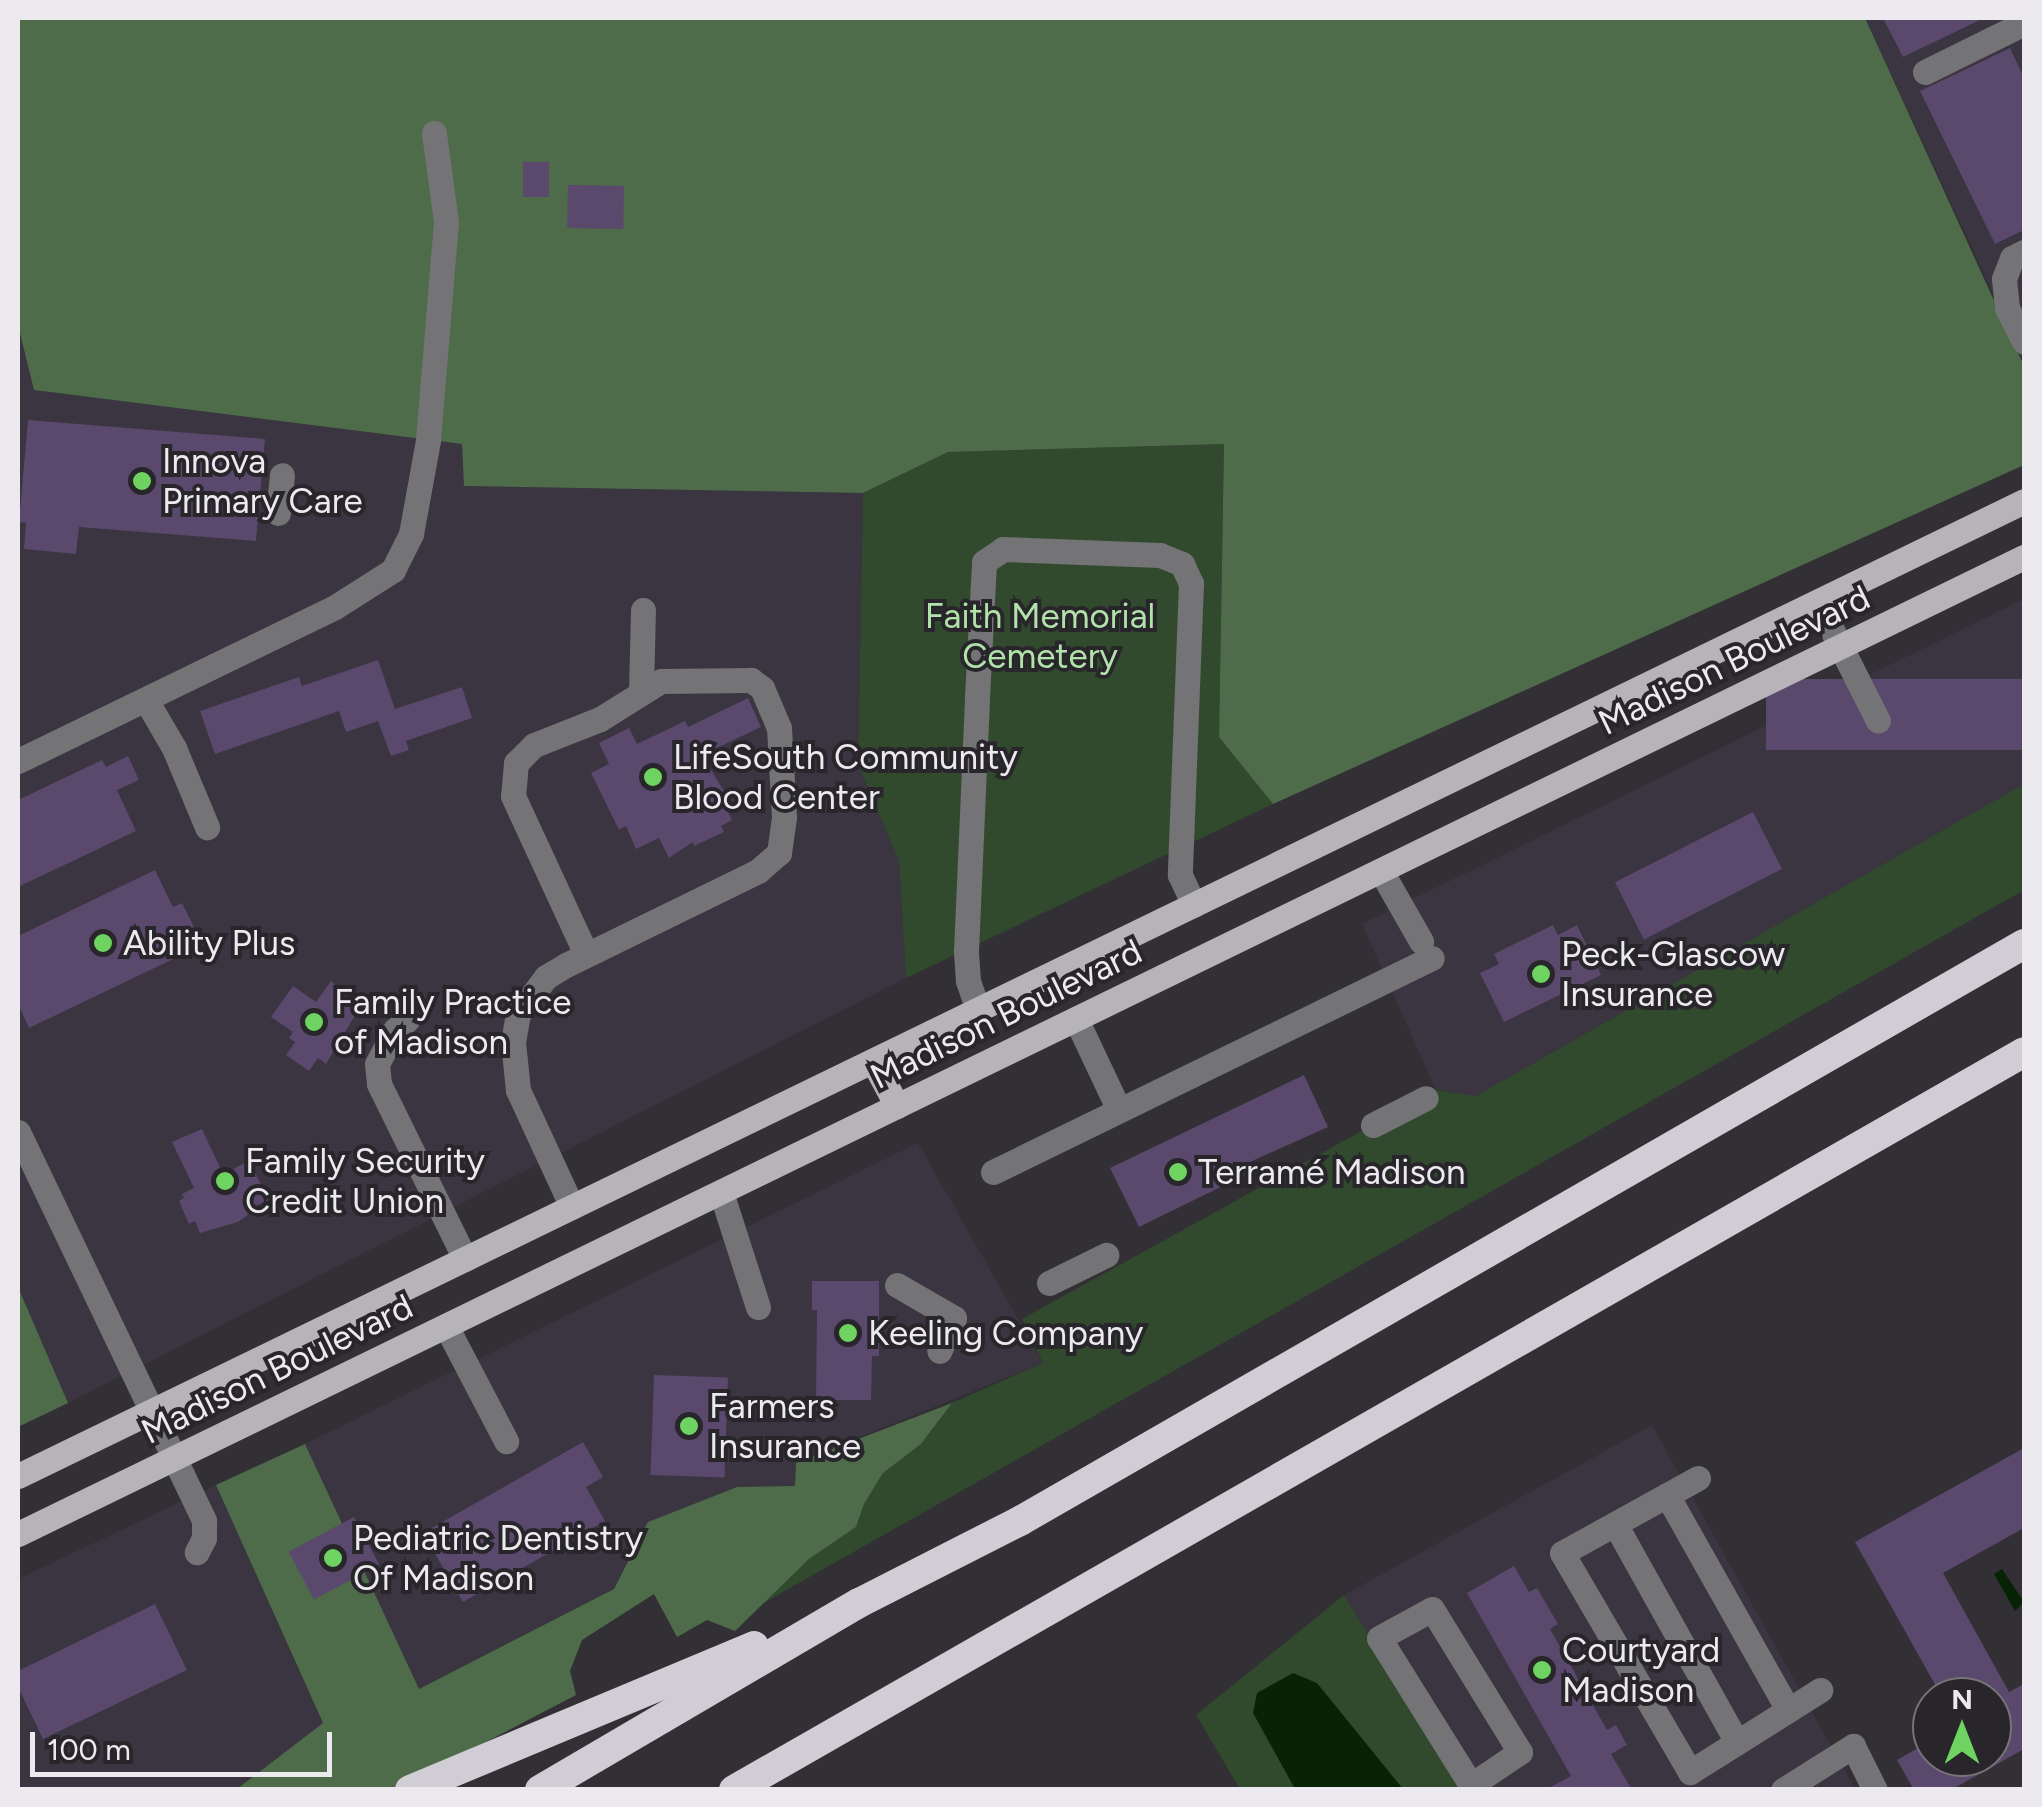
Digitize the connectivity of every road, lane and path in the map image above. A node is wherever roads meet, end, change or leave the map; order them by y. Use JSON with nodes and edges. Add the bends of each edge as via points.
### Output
{"nodes":[{"id":1,"x":2024,"y":23,"type":"edge"},
{"id":2,"x":1925,"y":72,"type":"dead end"},
{"id":3,"x":434,"y":132,"type":"dead end"},
{"id":4,"x":2024,"y":252,"type":"edge"},
{"id":5,"x":2024,"y":342,"type":"edge"},
{"id":6,"x":282,"y":476,"type":"dead end"},
{"id":7,"x":2024,"y":501,"type":"edge"},
{"id":8,"x":278,"y":513,"type":"dead end"},
{"id":9,"x":2024,"y":558,"type":"edge"},
{"id":10,"x":1818,"y":602,"type":"junction"},
{"id":11,"x":643,"y":610,"type":"dead end"},
{"id":12,"x":1840,"y":647,"type":"junction"},
{"id":13,"x":641,"y":690,"type":"junction"},
{"id":14,"x":146,"y":700,"type":"junction"},
{"id":15,"x":1878,"y":721,"type":"dead end"},
{"id":16,"x":18,"y":761,"type":"edge"},
{"id":17,"x":207,"y":827,"type":"dead end"},
{"id":18,"x":1381,"y":871,"type":"junction"},
{"id":19,"x":1194,"y":905,"type":"junction"},
{"id":20,"x":2024,"y":944,"type":"edge"},
{"id":21,"x":586,"y":954,"type":"junction"},
{"id":22,"x":978,"y":1010,"type":"junction"},
{"id":23,"x":1076,"y":1019,"type":"junction"},
{"id":24,"x":407,"y":1020,"type":"dead end"},
{"id":25,"x":2024,"y":1052,"type":"edge"},
{"id":26,"x":872,"y":1061,"type":"junction"},
{"id":27,"x":1426,"y":1098,"type":"dead end"},
{"id":28,"x":897,"y":1106,"type":"junction"},
{"id":29,"x":1119,"y":1110,"type":"junction"},
{"id":30,"x":1373,"y":1125,"type":"dead end"},
{"id":31,"x":18,"y":1132,"type":"edge"},
{"id":32,"x":993,"y":1172,"type":"dead end"},
{"id":33,"x":721,"y":1192,"type":"junction"},
{"id":34,"x":572,"y":1207,"type":"junction"},
{"id":35,"x":1106,"y":1255,"type":"dead end"},
{"id":36,"x":465,"y":1259,"type":"junction"},
{"id":37,"x":1048,"y":1284,"type":"dead end"},
{"id":38,"x":896,"y":1285,"type":"dead end"},
{"id":39,"x":758,"y":1307,"type":"dead end"},
{"id":40,"x":446,"y":1326,"type":"junction"},
{"id":41,"x":938,"y":1351,"type":"dead end"},
{"id":42,"x":150,"y":1412,"type":"junction"},
{"id":43,"x":506,"y":1441,"type":"dead end"},
{"id":44,"x":173,"y":1458,"type":"junction"},
{"id":45,"x":18,"y":1476,"type":"edge"},
{"id":46,"x":1698,"y":1478,"type":"dead end"},
{"id":47,"x":1667,"y":1495,"type":"junction"},
{"id":48,"x":1615,"y":1524,"type":"junction"},
{"id":49,"x":18,"y":1534,"type":"edge"},
{"id":50,"x":196,"y":1552,"type":"dead end"},
{"id":51,"x":859,"y":1603,"type":"junction"},
{"id":52,"x":1820,"y":1690,"type":"dead end"},
{"id":53,"x":1788,"y":1710,"type":"junction"},
{"id":54,"x":1736,"y":1742,"type":"junction"},
{"id":55,"x":1694,"y":1781,"type":"edge"},
{"id":56,"x":744,"y":1785,"type":"edge"},
{"id":57,"x":1472,"y":1787,"type":"edge"},
{"id":58,"x":410,"y":1790,"type":"edge"},
{"id":59,"x":540,"y":1790,"type":"edge"},
{"id":60,"x":1783,"y":1790,"type":"edge"},
{"id":61,"x":1874,"y":1790,"type":"edge"}],
"edges":[{"from":1,"to":2,"type":"street"},
{"from":3,"to":14,"type":"street","via":[[446,222],[428,440],[407,544],[392,570],[335,607]]},
{"from":4,"to":5,"type":"street","via":[[2012,258],[2004,279]]},
{"from":6,"to":8,"type":"street"},
{"from":7,"to":10,"type":"main road","name":"Madison Boulevard"},
{"from":9,"to":12,"type":"main road","name":"Madison Boulevard"},
{"from":10,"to":12,"type":"street"},
{"from":10,"to":19,"type":"main road","name":"Madison Boulevard"},
{"from":11,"to":13,"type":"street"},
{"from":12,"to":15,"type":"street"},
{"from":12,"to":18,"type":"main road","name":"Madison Boulevard"},
{"from":13,"to":21,"type":"street","via":[[634,701],[534,746],[516,763],[513,796]]},
{"from":13,"to":21,"type":"street","via":[[661,681],[751,680],[762,688],[778,728],[784,818],[778,853],[758,870]]},
{"from":14,"to":16,"type":"street"},
{"from":14,"to":17,"type":"street"},
{"from":18,"to":23,"type":"main road","name":"Madison Boulevard"},
{"from":18,"to":29,"type":"street","via":[[1426,950]]},
{"from":19,"to":22,"type":"main road","name":"Madison Boulevard"},
{"from":19,"to":22,"type":"street","via":[[1180,875],[1191,582],[1182,564],[1160,556],[1003,550],[984,562],[966,951]]},
{"from":20,"to":51,"type":"highway","via":[[1020,1521]]},
{"from":21,"to":34,"type":"street","via":[[546,977],[530,995],[513,1042],[518,1090]]},
{"from":22,"to":26,"type":"main road","name":"Madison Boulevard"},
{"from":23,"to":28,"type":"main road","name":"Madison Boulevard"},
{"from":23,"to":29,"type":"street"},
{"from":24,"to":36,"type":"street","via":[[377,1064],[379,1084]]},
{"from":25,"to":56,"type":"highway"},
{"from":26,"to":28,"type":"main road"},
{"from":26,"to":34,"type":"main road","name":"Madison Boulevard"},
{"from":27,"to":30,"type":"street"},
{"from":28,"to":33,"type":"main road","name":"Madison Boulevard"},
{"from":29,"to":32,"type":"street"},
{"from":31,"to":42,"type":"street"},
{"from":33,"to":39,"type":"street"},
{"from":33,"to":40,"type":"main road","name":"Madison Boulevard"},
{"from":34,"to":36,"type":"main road","name":"Madison Boulevard"},
{"from":35,"to":37,"type":"street"},
{"from":36,"to":42,"type":"main road","name":"Madison Boulevard"},
{"from":38,"to":41,"type":"street","via":[[954,1318]]},
{"from":40,"to":43,"type":"street"},
{"from":40,"to":44,"type":"main road","name":"Madison Boulevard"},
{"from":42,"to":44,"type":"street"},
{"from":42,"to":45,"type":"main road","name":"Madison Boulevard"},
{"from":44,"to":49,"type":"main road","name":"Madison Boulevard"},
{"from":44,"to":50,"type":"street","via":[[204,1521]]},
{"from":46,"to":47,"type":"street"},
{"from":47,"to":48,"type":"street"},
{"from":47,"to":53,"type":"street"},
{"from":48,"to":54,"type":"street"},
{"from":48,"to":55,"type":"street","via":[[1562,1553]]},
{"from":51,"to":58,"type":"highway"},
{"from":51,"to":59,"type":"highway"},
{"from":52,"to":53,"type":"street"},
{"from":53,"to":54,"type":"street"},
{"from":54,"to":55,"type":"street"},
{"from":57,"to":57,"type":"street","via":[[1379,1638],[1432,1609],[1520,1752]]},
{"from":60,"to":61,"type":"street","via":[[1853,1746]]}]}
